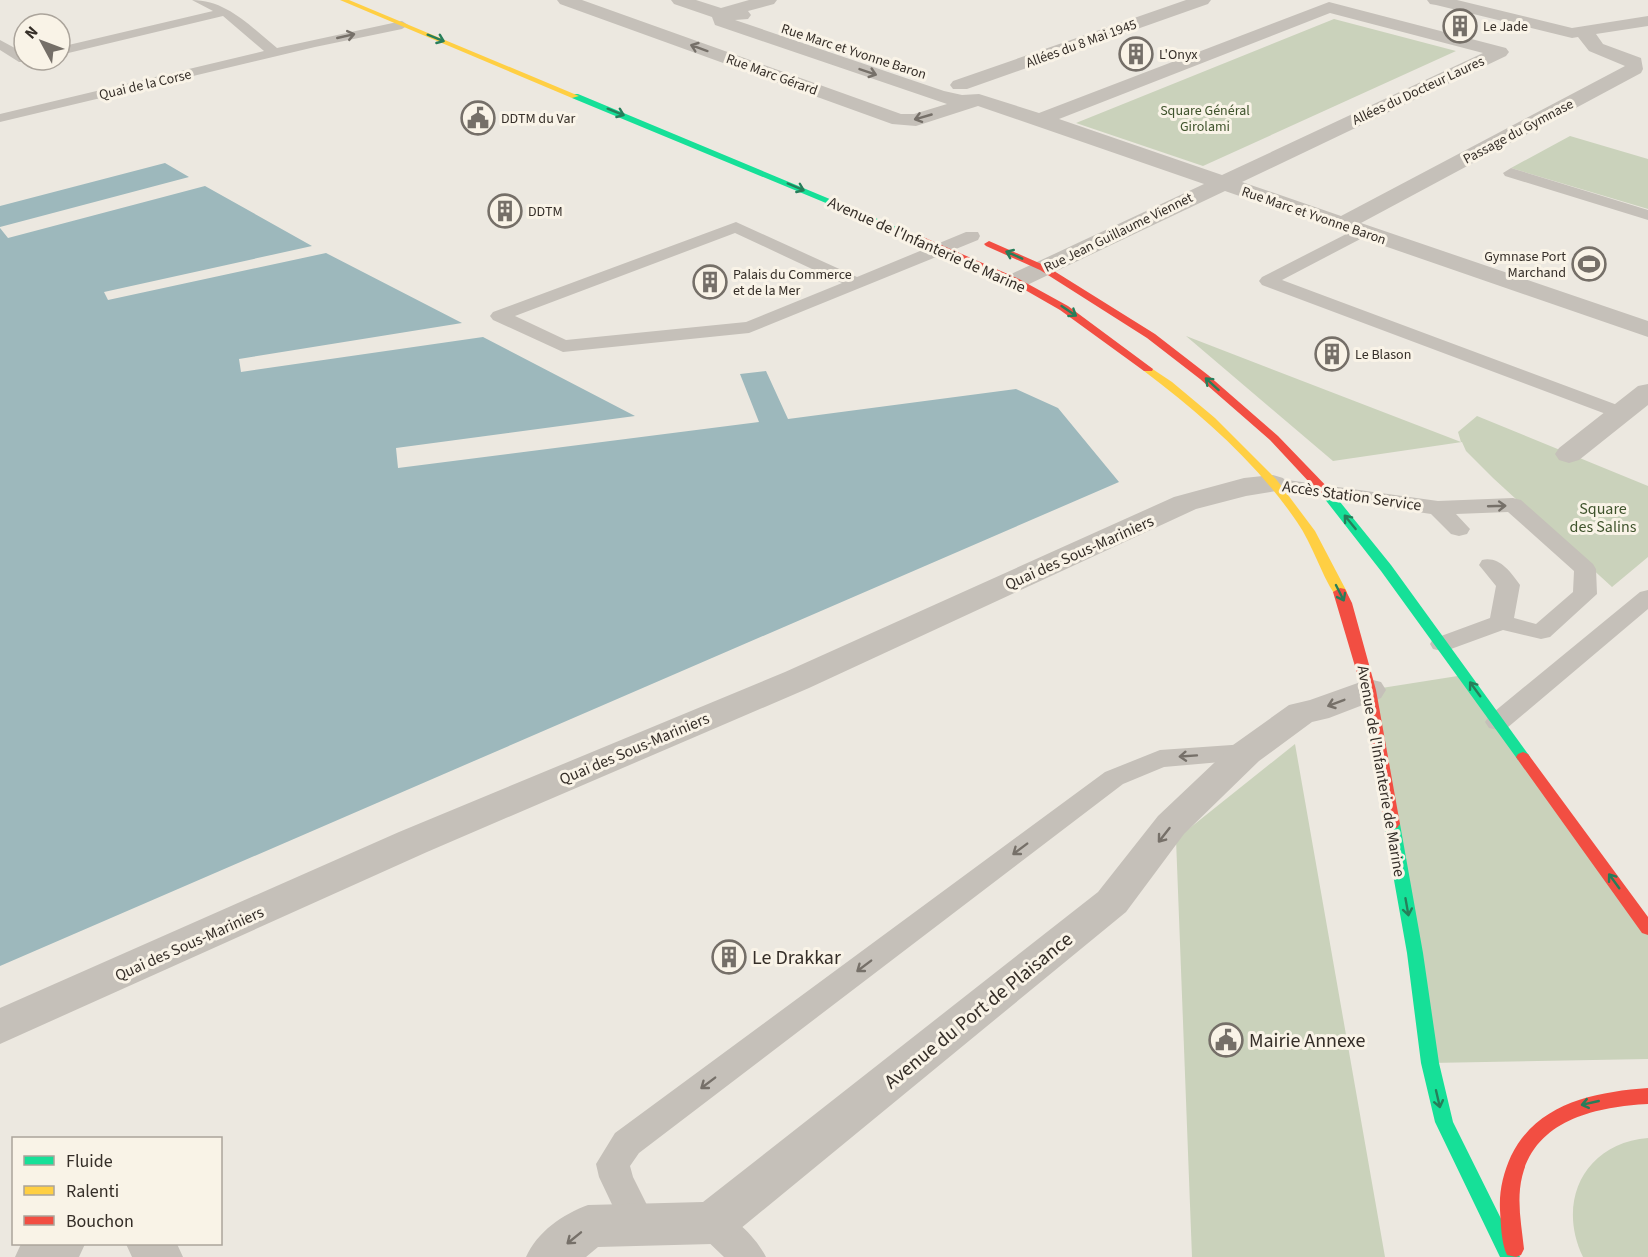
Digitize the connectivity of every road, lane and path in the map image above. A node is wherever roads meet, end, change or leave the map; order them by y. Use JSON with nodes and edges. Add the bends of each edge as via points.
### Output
{"nodes":[{"id":1,"x":198,"y":0,"type":"edge"},
{"id":2,"x":343,"y":0,"type":"edge"},
{"id":3,"x":566,"y":0,"type":"edge"},
{"id":4,"x":680,"y":0,"type":"edge"},
{"id":5,"x":768,"y":0,"type":"edge"},
{"id":6,"x":1202,"y":0,"type":"edge"},
{"id":7,"x":1436,"y":0,"type":"edge"},
{"id":8,"x":225,"y":12,"type":"junction"},
{"id":9,"x":720,"y":14,"type":"junction"},
{"id":10,"x":1648,"y":21,"type":"edge"},
{"id":11,"x":1580,"y":22,"type":"junction"},
{"id":12,"x":402,"y":25,"type":"junction"},
{"id":13,"x":315,"y":43,"type":"junction"},
{"id":14,"x":72,"y":48,"type":"edge"},
{"id":15,"x":333,"y":51,"type":"dead end"},
{"id":16,"x":275,"y":53,"type":"junction"},
{"id":17,"x":960,"y":85,"type":"junction"},
{"id":18,"x":979,"y":100,"type":"junction"},
{"id":19,"x":0,"y":118,"type":"edge"},
{"id":20,"x":1040,"y":120,"type":"junction"},
{"id":21,"x":1511,"y":173,"type":"dead end"},
{"id":22,"x":1221,"y":183,"type":"junction"},
{"id":23,"x":1648,"y":215,"type":"edge"},
{"id":24,"x":953,"y":228,"type":"dead end"},
{"id":25,"x":1352,"y":228,"type":"junction"},
{"id":26,"x":972,"y":236,"type":"junction"},
{"id":27,"x":944,"y":248,"type":"junction"},
{"id":28,"x":1043,"y":268,"type":"junction"},
{"id":29,"x":1016,"y":281,"type":"junction"},
{"id":30,"x":856,"y":284,"type":"junction"},
{"id":31,"x":1648,"y":329,"type":"edge"},
{"id":32,"x":1648,"y":392,"type":"edge"},
{"id":33,"x":1621,"y":413,"type":"junction"},
{"id":34,"x":1569,"y":454,"type":"dead end"},
{"id":35,"x":1273,"y":484,"type":"junction"},
{"id":36,"x":1325,"y":492,"type":"junction"},
{"id":37,"x":1438,"y":508,"type":"junction"},
{"id":38,"x":1459,"y":529,"type":"dead end"},
{"id":39,"x":1490,"y":565,"type":"dead end"},
{"id":40,"x":1648,"y":597,"type":"edge"},
{"id":41,"x":1501,"y":622,"type":"junction"},
{"id":42,"x":1442,"y":644,"type":"junction"},
{"id":43,"x":1370,"y":690,"type":"junction"},
{"id":44,"x":1498,"y":722,"type":"junction"},
{"id":45,"x":1246,"y":753,"type":"junction"},
{"id":46,"x":1648,"y":928,"type":"edge"},
{"id":47,"x":0,"y":1027,"type":"edge"},
{"id":48,"x":1648,"y":1096,"type":"edge"},
{"id":49,"x":712,"y":1223,"type":"junction"},
{"id":50,"x":639,"y":1225,"type":"junction"},
{"id":51,"x":59,"y":1245,"type":"edge"},
{"id":52,"x":39,"y":1257,"type":"edge"},
{"id":53,"x":550,"y":1257,"type":"edge"},
{"id":54,"x":748,"y":1257,"type":"edge"},
{"id":55,"x":1509,"y":1257,"type":"edge"},
{"id":56,"x":1515,"y":1257,"type":"edge"}],
"edges":[{"from":1,"to":8,"type":"lane"},
{"from":2,"to":12,"type":"main road","name":"Avenue de l'Infanterie de Marine"},
{"from":18,"to":3,"type":"street","name":"Rue Marc Gérard","one_way":true,"via":[[916,120],[899,120]]},
{"from":4,"to":9,"type":"street","name":"Rue Marc et Yvonne Baron"},
{"from":5,"to":9,"type":"street"},
{"from":6,"to":17,"type":"street","name":"Allées du 8 Mai 1945"},
{"from":7,"to":11,"type":"street","via":[[1572,33]]},
{"from":8,"to":14,"type":"lane"},
{"from":8,"to":16,"type":"lane"},
{"from":9,"to":17,"type":"street","name":"Rue Marc et Yvonne Baron","via":[[741,15]]},
{"from":9,"to":18,"type":"street","name":"Rue Marc et Yvonne Baron","one_way":true,"via":[[721,21],[939,96]]},
{"from":10,"to":11,"type":"street"},
{"from":11,"to":25,"type":"street","name":"Passage du Gymnase","via":[[1595,47],[1627,58],[1634,62],[1634,69]]},
{"from":13,"to":12,"type":"lane","name":"Quai de la Corse","one_way":true},
{"from":12,"to":27,"type":"main road","name":"Avenue de l'Infanterie de Marine","one_way":true},
{"from":13,"to":15,"type":"lane"},
{"from":13,"to":16,"type":"lane","name":"Quai de la Corse"},
{"from":16,"to":19,"type":"lane","name":"Quai de la Corse"},
{"from":17,"to":18,"type":"street","name":"Rue Marc et Yvonne Baron","via":[[981,95]]},
{"from":18,"to":20,"type":"street","name":"Rue Marc et Yvonne Baron"},
{"from":20,"to":22,"type":"street","name":"Rue Marc et Yvonne Baron"},
{"from":20,"to":22,"type":"street","name":"Allées du Docteur Laures","via":[[1329,7],[1500,52]]},
{"from":21,"to":23,"type":"lane"},
{"from":22,"to":25,"type":"street","name":"Rue Marc et Yvonne Baron"},
{"from":22,"to":28,"type":"street","name":"Rue Jean Guillaume Viennet"},
{"from":24,"to":26,"type":"main road","name":"Avenue de l'Infanterie de Marine"},
{"from":25,"to":31,"type":"street","name":"Rue Marc et Yvonne Baron"},
{"from":25,"to":33,"type":"lane","via":[[1268,281]]},
{"from":26,"to":27,"type":"lane"},
{"from":28,"to":26,"type":"main road","name":"Avenue de l'Infanterie de Marine","one_way":true},
{"from":27,"to":29,"type":"main road","name":"Avenue de l'Infanterie de Marine"},
{"from":27,"to":30,"type":"lane"},
{"from":28,"to":29,"type":"street","name":"Rue Jean Guillaume Viennet"},
{"from":36,"to":28,"type":"main road","name":"Avenue de l'Infanterie de Marine","one_way":true,"via":[[1274,438],[1204,376],[1151,336]]},
{"from":29,"to":35,"type":"main road","name":"Avenue de l'Infanterie de Marine","one_way":true,"via":[[1064,308],[1176,389]]},
{"from":30,"to":30,"type":"lane","via":[[749,327],[563,346],[499,316],[736,227]]},
{"from":32,"to":33,"type":"street"},
{"from":33,"to":34,"type":"street"},
{"from":35,"to":36,"type":"lane","name":"Accès Station Service"},
{"from":35,"to":43,"type":"main road","name":"Avenue de l'Infanterie de Marine","one_way":true,"via":[[1304,523],[1345,603]]},
{"from":35,"to":47,"type":"street","name":"Quai des Sous-Mariniers","via":[[1244,487],[1185,503],[797,680],[413,842]]},
{"from":36,"to":37,"type":"lane","name":"Accès Station Service"},
{"from":42,"to":36,"type":"main road","name":"Avenue de l'Infanterie de Marine","one_way":true},
{"from":37,"to":38,"type":"lane","name":"Accès Station Service"},
{"from":37,"to":41,"type":"lane","one_way":true,"via":[[1513,505],[1585,569],[1585,594],[1541,632]]},
{"from":39,"to":41,"type":"lane","via":[[1508,585]]},
{"from":40,"to":44,"type":"lane"},
{"from":41,"to":42,"type":"lane"},
{"from":44,"to":42,"type":"main road","name":"Avenue de l'Infanterie de Marine","one_way":true},
{"from":43,"to":45,"type":"street","name":"Avenue du Port de Plaisance","one_way":true,"via":[[1302,713]]},
{"from":43,"to":55,"type":"main road","name":"Avenue de l'Infanterie de Marine","one_way":true,"via":[[1430,1063],[1444,1122]]},
{"from":46,"to":44,"type":"main road","name":"Avenue de l'Infanterie de Marine","one_way":true},
{"from":45,"to":49,"type":"street","name":"Avenue du Port de Plaisance","one_way":true,"via":[[1171,825],[1112,902]]},
{"from":45,"to":50,"type":"lane","one_way":true,"via":[[1160,759],[1114,778],[627,1143],[613,1164]]},
{"from":48,"to":56,"type":"main road","one_way":true,"via":[[1582,1104],[1534,1134],[1515,1166],[1509,1201]]},
{"from":49,"to":50,"type":"street"},
{"from":49,"to":54,"type":"lane"},
{"from":50,"to":53,"type":"street","one_way":true,"via":[[588,1226]]},
{"from":51,"to":52,"type":"street"}]}
